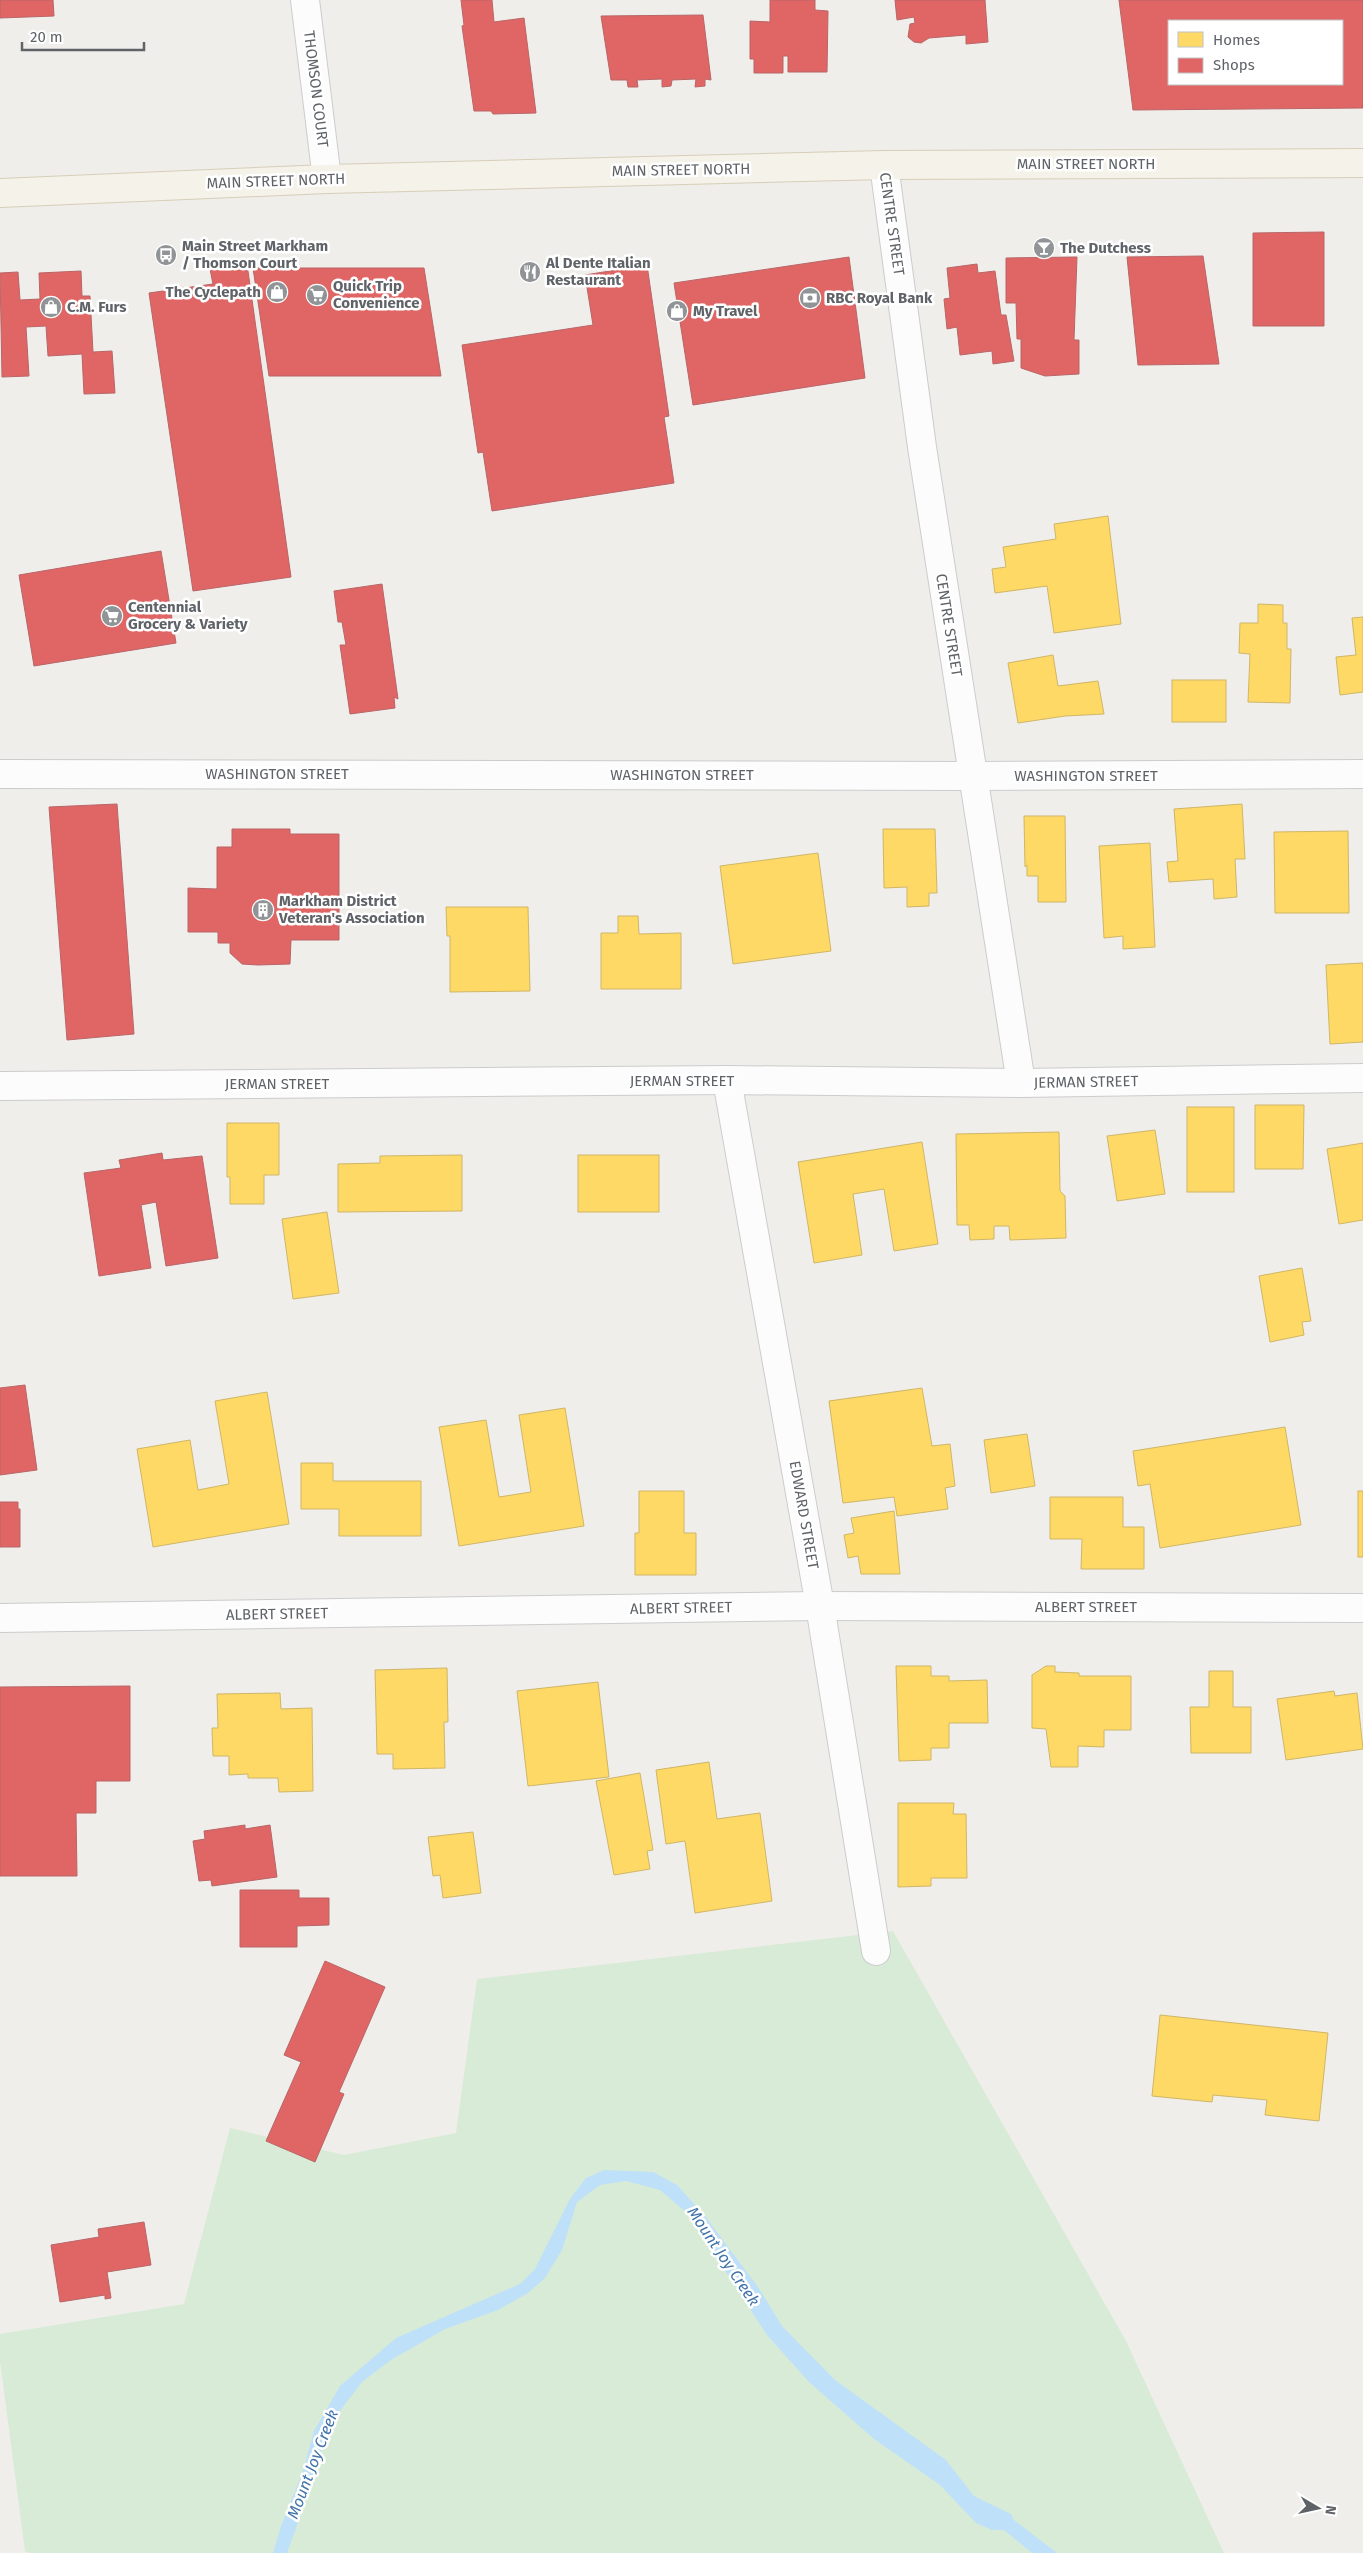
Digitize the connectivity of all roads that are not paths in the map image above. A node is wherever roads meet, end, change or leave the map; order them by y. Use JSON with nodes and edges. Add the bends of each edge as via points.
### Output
{"nodes":[{"id":1,"x":305,"y":0,"type":"edge"},
{"id":2,"x":1363,"y":163,"type":"edge"},
{"id":3,"x":884,"y":165,"type":"junction"},
{"id":4,"x":327,"y":179,"type":"junction"},
{"id":5,"x":0,"y":194,"type":"edge"},
{"id":6,"x":0,"y":774,"type":"edge"},
{"id":7,"x":1363,"y":774,"type":"edge"},
{"id":8,"x":972,"y":776,"type":"junction"},
{"id":9,"x":1363,"y":1078,"type":"edge"},
{"id":10,"x":727,"y":1080,"type":"junction"},
{"id":11,"x":1021,"y":1084,"type":"junction"},
{"id":12,"x":0,"y":1086,"type":"edge"},
{"id":13,"x":820,"y":1606,"type":"junction"},
{"id":14,"x":1363,"y":1608,"type":"edge"},
{"id":15,"x":0,"y":1618,"type":"edge"},
{"id":16,"x":876,"y":1950,"type":"dead end"}],
"edges":[{"from":1,"to":4,"type":"street","name":"THOMSON COURT"},
{"from":2,"to":3,"type":"main road","name":"MAIN STREET NORTH"},
{"from":3,"to":4,"type":"main road","name":"MAIN STREET NORTH"},
{"from":3,"to":8,"type":"street","name":"CENTRE STREET","via":[[922,447]]},
{"from":4,"to":5,"type":"main road","name":"MAIN STREET NORTH"},
{"from":6,"to":8,"type":"street","name":"WASHINGTON STREET"},
{"from":7,"to":8,"type":"street","name":"WASHINGTON STREET"},
{"from":8,"to":11,"type":"street","name":"CENTRE STREET"},
{"from":9,"to":11,"type":"street","name":"JERMAN STREET"},
{"from":10,"to":11,"type":"street","name":"JERMAN STREET"},
{"from":10,"to":12,"type":"street","name":"JERMAN STREET"},
{"from":10,"to":13,"type":"street","name":"EDWARD STREET"},
{"from":13,"to":14,"type":"street","name":"ALBERT STREET"},
{"from":13,"to":15,"type":"street","name":"ALBERT STREET"},
{"from":13,"to":16,"type":"street","name":"EDWARD STREET"}]}
